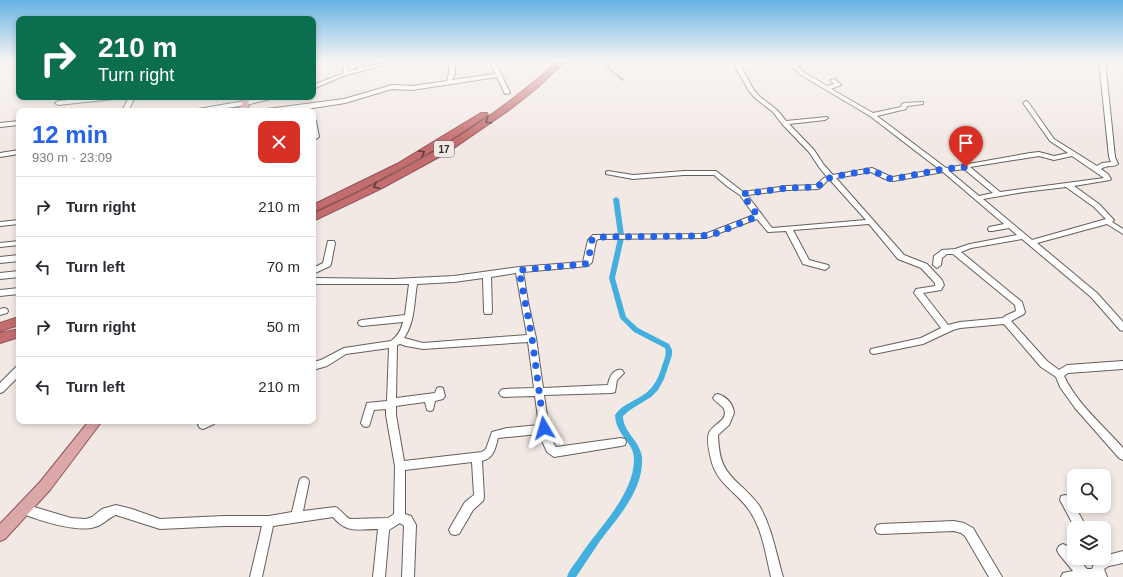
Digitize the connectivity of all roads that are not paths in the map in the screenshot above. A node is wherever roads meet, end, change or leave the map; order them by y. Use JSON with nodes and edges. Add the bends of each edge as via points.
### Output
{"nodes":[{"id":1,"x":392,"y":88,"type":"edge"},
{"id":2,"x":505,"y":88,"type":"edge"},
{"id":3,"x":520,"y":88,"type":"edge"},
{"id":4,"x":531,"y":88,"type":"edge"},
{"id":5,"x":750,"y":88,"type":"edge"},
{"id":6,"x":827,"y":88,"type":"edge"},
{"id":7,"x":1105,"y":88,"type":"edge"},
{"id":8,"x":507,"y":93,"type":"dead end"},
{"id":9,"x":86,"y":100,"type":"edge"},
{"id":10,"x":263,"y":100,"type":"edge"},
{"id":11,"x":1026,"y":102,"type":"dead end"},
{"id":12,"x":58,"y":103,"type":"dead end"},
{"id":13,"x":921,"y":103,"type":"dead end"},
{"id":14,"x":245,"y":104,"type":"edge"},
{"id":15,"x":218,"y":108,"type":"edge"},
{"id":16,"x":316,"y":108,"type":"edge"},
{"id":17,"x":872,"y":115,"type":"junction"},
{"id":18,"x":825,"y":118,"type":"dead end"},
{"id":19,"x":16,"y":123,"type":"edge"},
{"id":20,"x":784,"y":123,"type":"junction"},
{"id":21,"x":0,"y":125,"type":"edge"},
{"id":22,"x":16,"y":152,"type":"edge"},
{"id":23,"x":1073,"y":154,"type":"junction"},
{"id":24,"x":0,"y":155,"type":"edge"},
{"id":25,"x":966,"y":167,"type":"junction"},
{"id":26,"x":943,"y":169,"type":"junction"},
{"id":27,"x":1097,"y":169,"type":"junction"},
{"id":28,"x":608,"y":173,"type":"dead end"},
{"id":29,"x":832,"y":177,"type":"junction"},
{"id":30,"x":1068,"y":185,"type":"junction"},
{"id":31,"x":742,"y":194,"type":"junction"},
{"id":32,"x":998,"y":194,"type":"junction"},
{"id":33,"x":978,"y":198,"type":"junction"},
{"id":34,"x":316,"y":208,"type":"edge"},
{"id":35,"x":316,"y":216,"type":"edge"},
{"id":36,"x":758,"y":216,"type":"junction"},
{"id":37,"x":16,"y":222,"type":"edge"},
{"id":38,"x":870,"y":222,"type":"junction"},
{"id":39,"x":1108,"y":222,"type":"junction"},
{"id":40,"x":0,"y":224,"type":"edge"},
{"id":41,"x":1011,"y":225,"type":"junction"},
{"id":42,"x":789,"y":229,"type":"junction"},
{"id":43,"x":992,"y":229,"type":"dead end"},
{"id":44,"x":1123,"y":232,"type":"edge"},
{"id":45,"x":1023,"y":236,"type":"junction"},
{"id":46,"x":331,"y":242,"type":"dead end"},
{"id":47,"x":1032,"y":242,"type":"junction"},
{"id":48,"x":16,"y":243,"type":"edge"},
{"id":49,"x":0,"y":245,"type":"edge"},
{"id":50,"x":955,"y":251,"type":"junction"},
{"id":51,"x":16,"y":258,"type":"edge"},
{"id":52,"x":0,"y":260,"type":"edge"},
{"id":53,"x":938,"y":265,"type":"dead end"},
{"id":54,"x":825,"y":267,"type":"dead end"},
{"id":55,"x":316,"y":270,"type":"edge"},
{"id":56,"x":519,"y":270,"type":"junction"},
{"id":57,"x":16,"y":274,"type":"edge"},
{"id":58,"x":487,"y":275,"type":"junction"},
{"id":59,"x":0,"y":276,"type":"edge"},
{"id":60,"x":316,"y":281,"type":"edge"},
{"id":61,"x":413,"y":281,"type":"junction"},
{"id":62,"x":16,"y":291,"type":"edge"},
{"id":63,"x":0,"y":293,"type":"edge"},
{"id":64,"x":488,"y":312,"type":"dead end"},
{"id":65,"x":408,"y":318,"type":"junction"},
{"id":66,"x":1006,"y":321,"type":"junction"},
{"id":67,"x":16,"y":322,"type":"edge"},
{"id":68,"x":362,"y":323,"type":"dead end"},
{"id":69,"x":0,"y":327,"type":"edge"},
{"id":70,"x":1123,"y":328,"type":"edge"},
{"id":71,"x":947,"y":329,"type":"junction"},
{"id":72,"x":16,"y":334,"type":"edge"},
{"id":73,"x":0,"y":338,"type":"edge"},
{"id":74,"x":532,"y":338,"type":"junction"},
{"id":75,"x":396,"y":342,"type":"junction"},
{"id":76,"x":874,"y":351,"type":"dead end"},
{"id":77,"x":316,"y":365,"type":"edge"},
{"id":78,"x":1123,"y":365,"type":"edge"},
{"id":79,"x":16,"y":373,"type":"edge"},
{"id":80,"x":619,"y":373,"type":"dead end"},
{"id":81,"x":1059,"y":375,"type":"junction"},
{"id":82,"x":0,"y":389,"type":"edge"},
{"id":83,"x":440,"y":391,"type":"dead end"},
{"id":84,"x":539,"y":392,"type":"junction"},
{"id":85,"x":504,"y":393,"type":"dead end"},
{"id":86,"x":718,"y":398,"type":"dead end"},
{"id":87,"x":391,"y":404,"type":"junction"},
{"id":88,"x":366,"y":423,"type":"dead end"},
{"id":89,"x":94,"y":424,"type":"edge"},
{"id":90,"x":542,"y":429,"type":"junction"},
{"id":91,"x":621,"y":442,"type":"dead end"},
{"id":92,"x":1121,"y":451,"type":"edge"},
{"id":93,"x":477,"y":458,"type":"junction"},
{"id":94,"x":400,"y":466,"type":"junction"},
{"id":95,"x":304,"y":482,"type":"dead end"},
{"id":96,"x":1065,"y":500,"type":"dead end"},
{"id":97,"x":24,"y":509,"type":"junction"},
{"id":98,"x":296,"y":517,"type":"junction"},
{"id":99,"x":395,"y":520,"type":"junction"},
{"id":100,"x":269,"y":521,"type":"junction"},
{"id":101,"x":1077,"y":521,"type":"edge"},
{"id":102,"x":881,"y":529,"type":"dead end"},
{"id":103,"x":455,"y":530,"type":"dead end"},
{"id":104,"x":0,"y":534,"type":"edge"},
{"id":105,"x":1063,"y":550,"type":"dead end"},
{"id":106,"x":1123,"y":557,"type":"edge"},
{"id":107,"x":1111,"y":559,"type":"edge"},
{"id":108,"x":1100,"y":565,"type":"edge"},
{"id":109,"x":1084,"y":576,"type":"junction"},
{"id":110,"x":1100,"y":576,"type":"edge"},
{"id":111,"x":256,"y":577,"type":"edge"},
{"id":112,"x":379,"y":577,"type":"edge"},
{"id":113,"x":408,"y":577,"type":"edge"},
{"id":114,"x":777,"y":577,"type":"edge"},
{"id":115,"x":996,"y":577,"type":"edge"},
{"id":116,"x":1067,"y":577,"type":"edge"}],
"edges":[{"from":1,"to":16,"type":"street"},
{"from":2,"to":8,"type":"street"},
{"from":34,"to":3,"type":"highway","number":"17","one_way":true,"via":[[394,169],[458,132]]},
{"from":4,"to":35,"type":"highway","number":"17","one_way":true,"via":[[510,106],[469,134],[408,170]]},
{"from":5,"to":20,"type":"street"},
{"from":6,"to":17,"type":"street"},
{"from":7,"to":27,"type":"street","via":[[1112,157],[1115,164],[1104,164]]},
{"from":9,"to":12,"type":"street"},
{"from":10,"to":14,"type":"street"},
{"from":11,"to":23,"type":"street","via":[[1050,138]]},
{"from":13,"to":17,"type":"street","via":[[907,104],[895,111]]},
{"from":14,"to":15,"type":"street"},
{"from":17,"to":26,"type":"street"},
{"from":18,"to":20,"type":"street"},
{"from":19,"to":21,"type":"street"},
{"from":20,"to":29,"type":"street","via":[[816,155],[820,166]]},
{"from":22,"to":24,"type":"street"},
{"from":23,"to":25,"type":"street","via":[[1054,158],[1039,154],[1030,155]]},
{"from":23,"to":27,"type":"street"},
{"from":25,"to":26,"type":"street"},
{"from":25,"to":32,"type":"street"},
{"from":26,"to":29,"type":"street","via":[[893,179],[872,170]]},
{"from":26,"to":33,"type":"street"},
{"from":27,"to":30,"type":"street","via":[[1108,178]]},
{"from":28,"to":31,"type":"street","via":[[633,177],[714,173]]},
{"from":29,"to":31,"type":"street","via":[[824,180],[818,187]]},
{"from":29,"to":38,"type":"street"},
{"from":30,"to":32,"type":"street"},
{"from":30,"to":39,"type":"street","via":[[1107,216],[1110,220]]},
{"from":31,"to":36,"type":"street"},
{"from":32,"to":33,"type":"street"},
{"from":33,"to":41,"type":"street"},
{"from":36,"to":42,"type":"street","via":[[771,230]]},
{"from":36,"to":56,"type":"street","via":[[706,236],[596,237],[592,240],[588,262],[585,264]]},
{"from":37,"to":40,"type":"street"},
{"from":38,"to":42,"type":"street"},
{"from":38,"to":71,"type":"street","via":[[898,254],[924,266],[939,282],[938,288],[918,293]]},
{"from":39,"to":44,"type":"street"},
{"from":39,"to":47,"type":"street"},
{"from":41,"to":43,"type":"street"},
{"from":41,"to":45,"type":"street"},
{"from":42,"to":54,"type":"street","via":[[806,262]]},
{"from":45,"to":47,"type":"street"},
{"from":45,"to":50,"type":"street"},
{"from":46,"to":55,"type":"street","via":[[327,264]]},
{"from":47,"to":70,"type":"street","via":[[1094,295]]},
{"from":48,"to":49,"type":"street"},
{"from":50,"to":53,"type":"street","via":[[941,254],[937,258]]},
{"from":50,"to":66,"type":"street","via":[[1020,305],[1021,312]]},
{"from":51,"to":52,"type":"street"},
{"from":56,"to":58,"type":"street"},
{"from":56,"to":74,"type":"street"},
{"from":57,"to":59,"type":"street"},
{"from":58,"to":61,"type":"street"},
{"from":58,"to":64,"type":"street"},
{"from":60,"to":61,"type":"street"},
{"from":61,"to":65,"type":"street"},
{"from":62,"to":63,"type":"street"},
{"from":65,"to":68,"type":"street"},
{"from":65,"to":75,"type":"street","via":[[404,333]]},
{"from":66,"to":71,"type":"street","via":[[960,325]]},
{"from":66,"to":81,"type":"street","via":[[1044,364]]},
{"from":67,"to":69,"type":"highway"},
{"from":71,"to":76,"type":"street","via":[[923,341]]},
{"from":72,"to":73,"type":"highway"},
{"from":74,"to":75,"type":"street","via":[[422,346]]},
{"from":74,"to":84,"type":"street"},
{"from":75,"to":77,"type":"street","via":[[344,351]]},
{"from":75,"to":87,"type":"street"},
{"from":78,"to":81,"type":"street","via":[[1067,370]]},
{"from":79,"to":82,"type":"street"},
{"from":80,"to":84,"type":"street","via":[[613,379],[612,389]]},
{"from":81,"to":92,"type":"street","via":[[1078,404]]},
{"from":83,"to":87,"type":"street","via":[[440,396],[430,403]]},
{"from":84,"to":85,"type":"street"},
{"from":84,"to":90,"type":"street","via":[[544,426]]},
{"from":86,"to":114,"type":"street","via":[[726,404],[729,411],[727,420],[713,434],[720,470],[754,509]]},
{"from":87,"to":88,"type":"street","via":[[370,406]]},
{"from":87,"to":94,"type":"street"},
{"from":89,"to":97,"type":"main road"},
{"from":90,"to":91,"type":"street","via":[[554,452]]},
{"from":90,"to":93,"type":"street","via":[[495,435],[490,453]]},
{"from":93,"to":94,"type":"street"},
{"from":93,"to":103,"type":"street","via":[[479,498],[469,506]]},
{"from":94,"to":99,"type":"street"},
{"from":95,"to":98,"type":"street"},
{"from":96,"to":101,"type":"street"},
{"from":97,"to":100,"type":"street","via":[[71,523],[86,524],[116,510],[160,524]]},
{"from":97,"to":104,"type":"main road"},
{"from":98,"to":99,"type":"street","via":[[335,512],[344,522],[350,524]]},
{"from":98,"to":100,"type":"street"},
{"from":99,"to":112,"type":"street","via":[[384,528]]},
{"from":99,"to":113,"type":"street","via":[[407,520],[410,525]]},
{"from":100,"to":111,"type":"street"},
{"from":102,"to":115,"type":"street","via":[[954,526],[964,528]]},
{"from":105,"to":109,"type":"street"},
{"from":106,"to":107,"type":"street"},
{"from":108,"to":110,"type":"street","via":[[1098,568]]},
{"from":109,"to":110,"type":"street"},
{"from":109,"to":116,"type":"street"}]}
